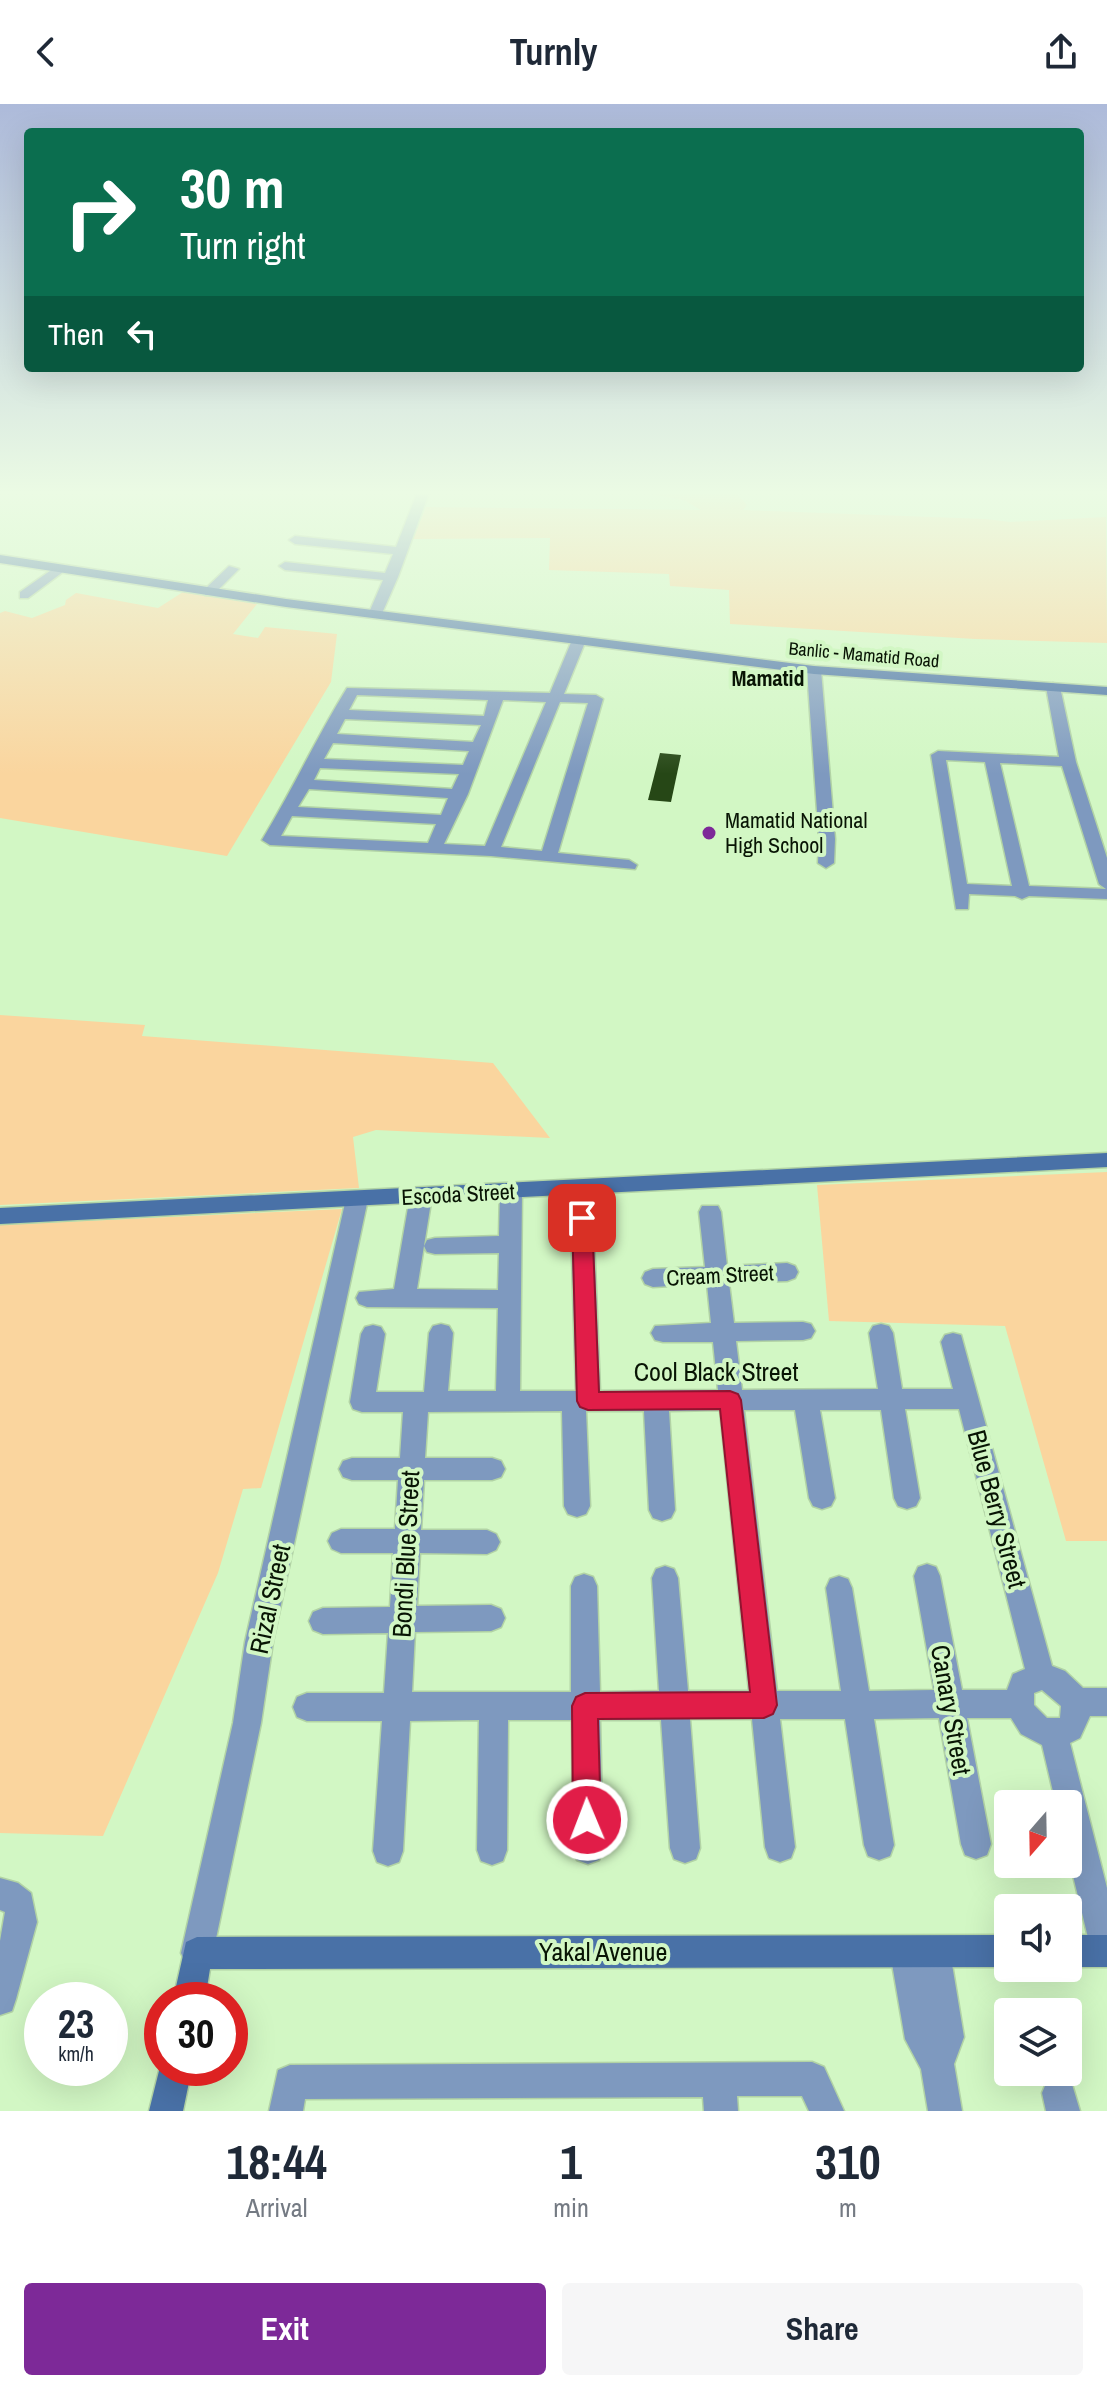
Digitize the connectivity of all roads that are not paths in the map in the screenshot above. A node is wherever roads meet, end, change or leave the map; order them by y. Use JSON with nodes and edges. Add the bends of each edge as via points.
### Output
{"nodes":[{"id":1,"x":36,"y":587,"type":"edge"},
{"id":2,"x":175,"y":587,"type":"edge"},
{"id":3,"x":215,"y":587,"type":"edge"},
{"id":4,"x":388,"y":587,"type":"edge"},
{"id":5,"x":209,"y":592,"type":"junction"},
{"id":6,"x":24,"y":595,"type":"dead end"},
{"id":7,"x":375,"y":615,"type":"junction"},
{"id":8,"x":579,"y":640,"type":"junction"},
{"id":9,"x":814,"y":670,"type":"junction"},
{"id":10,"x":1053,"y":687,"type":"junction"},
{"id":11,"x":1107,"y":691,"type":"edge"},
{"id":12,"x":556,"y":696,"type":"junction"},
{"id":13,"x":496,"y":698,"type":"junction"},
{"id":14,"x":339,"y":714,"type":"junction"},
{"id":15,"x":490,"y":721,"type":"junction"},
{"id":16,"x":325,"y":738,"type":"junction"},
{"id":17,"x":478,"y":747,"type":"junction"},
{"id":18,"x":992,"y":759,"type":"junction"},
{"id":19,"x":1068,"y":762,"type":"junction"},
{"id":20,"x":313,"y":763,"type":"junction"},
{"id":21,"x":468,"y":770,"type":"junction"},
{"id":22,"x":304,"y":784,"type":"junction"},
{"id":23,"x":460,"y":794,"type":"junction"},
{"id":24,"x":287,"y":811,"type":"junction"},
{"id":25,"x":446,"y":820,"type":"junction"},
{"id":26,"x":433,"y":850,"type":"junction"},
{"id":27,"x":491,"y":851,"type":"junction"},
{"id":28,"x":548,"y":858,"type":"junction"},
{"id":29,"x":826,"y":863,"type":"dead end"},
{"id":30,"x":629,"y":865,"type":"dead end"},
{"id":31,"x":1107,"y":884,"type":"edge"},
{"id":32,"x":1022,"y":894,"type":"junction"},
{"id":33,"x":1107,"y":894,"type":"edge"},
{"id":34,"x":1107,"y":1160,"type":"edge"},
{"id":35,"x":581,"y":1188,"type":"junction"},
{"id":36,"x":511,"y":1191,"type":"junction"},
{"id":37,"x":421,"y":1196,"type":"junction"},
{"id":38,"x":357,"y":1199,"type":"junction"},
{"id":39,"x":710,"y":1212,"type":"dead end"},
{"id":40,"x":0,"y":1216,"type":"edge"},
{"id":41,"x":510,"y":1244,"type":"junction"},
{"id":42,"x":435,"y":1246,"type":"dead end"},
{"id":43,"x":787,"y":1272,"type":"dead end"},
{"id":44,"x":716,"y":1275,"type":"junction"},
{"id":45,"x":653,"y":1278,"type":"dead end"},
{"id":46,"x":367,"y":1298,"type":"dead end"},
{"id":47,"x":404,"y":1298,"type":"junction"},
{"id":48,"x":510,"y":1299,"type":"junction"},
{"id":49,"x":803,"y":1331,"type":"dead end"},
{"id":50,"x":723,"y":1332,"type":"junction"},
{"id":51,"x":441,"y":1333,"type":"dead end"},
{"id":52,"x":663,"y":1333,"type":"dead end"},
{"id":53,"x":881,"y":1333,"type":"dead end"},
{"id":54,"x":373,"y":1334,"type":"dead end"},
{"id":55,"x":953,"y":1342,"type":"dead end"},
{"id":56,"x":892,"y":1399,"type":"junction"},
{"id":57,"x":968,"y":1399,"type":"junction"},
{"id":58,"x":730,"y":1400,"type":"junction"},
{"id":59,"x":806,"y":1400,"type":"junction"},
{"id":60,"x":508,"y":1401,"type":"junction"},
{"id":61,"x":581,"y":1401,"type":"junction"},
{"id":62,"x":656,"y":1401,"type":"junction"},
{"id":63,"x":426,"y":1402,"type":"junction"},
{"id":64,"x":352,"y":1469,"type":"dead end"},
{"id":65,"x":492,"y":1469,"type":"dead end"},
{"id":66,"x":410,"y":1470,"type":"junction"},
{"id":67,"x":822,"y":1498,"type":"dead end"},
{"id":68,"x":907,"y":1498,"type":"dead end"},
{"id":69,"x":577,"y":1506,"type":"dead end"},
{"id":70,"x":662,"y":1510,"type":"dead end"},
{"id":71,"x":341,"y":1541,"type":"dead end"},
{"id":72,"x":487,"y":1542,"type":"dead end"},
{"id":73,"x":407,"y":1543,"type":"junction"},
{"id":74,"x":927,"y":1576,"type":"dead end"},
{"id":75,"x":665,"y":1578,"type":"dead end"},
{"id":76,"x":584,"y":1586,"type":"dead end"},
{"id":77,"x":839,"y":1588,"type":"dead end"},
{"id":78,"x":491,"y":1618,"type":"dead end"},
{"id":79,"x":323,"y":1621,"type":"dead end"},
{"id":80,"x":402,"y":1621,"type":"junction"},
{"id":81,"x":1041,"y":1676,"type":"junction"},
{"id":82,"x":1076,"y":1702,"type":"junction"},
{"id":83,"x":1107,"y":1702,"type":"edge"},
{"id":84,"x":1019,"y":1704,"type":"junction"},
{"id":85,"x":764,"y":1705,"type":"junction"},
{"id":86,"x":857,"y":1705,"type":"junction"},
{"id":87,"x":951,"y":1705,"type":"junction"},
{"id":88,"x":397,"y":1706,"type":"junction"},
{"id":89,"x":494,"y":1706,"type":"junction"},
{"id":90,"x":585,"y":1706,"type":"junction"},
{"id":91,"x":674,"y":1706,"type":"junction"},
{"id":92,"x":307,"y":1707,"type":"dead end"},
{"id":93,"x":1053,"y":1733,"type":"junction"},
{"id":94,"x":976,"y":1844,"type":"dead end"},
{"id":95,"x":879,"y":1845,"type":"dead end"},
{"id":96,"x":780,"y":1847,"type":"dead end"},
{"id":97,"x":685,"y":1848,"type":"dead end"},
{"id":98,"x":588,"y":1849,"type":"dead end"},
{"id":99,"x":492,"y":1850,"type":"dead end"},
{"id":100,"x":388,"y":1851,"type":"dead end"},
{"id":101,"x":10,"y":1899,"type":"edge"},
{"id":102,"x":1107,"y":1950,"type":"edge"},
{"id":103,"x":994,"y":1951,"type":"edge"},
{"id":104,"x":1082,"y":1951,"type":"edge"},
{"id":105,"x":920,"y":1952,"type":"junction"},
{"id":106,"x":197,"y":1953,"type":"junction"},
{"id":107,"x":192,"y":1982,"type":"edge"},
{"id":108,"x":0,"y":1999,"type":"edge"},
{"id":109,"x":171,"y":2086,"type":"edge"},
{"id":110,"x":720,"y":2096,"type":"edge"},
{"id":111,"x":166,"y":2111,"type":"edge"},
{"id":112,"x":286,"y":2111,"type":"edge"},
{"id":113,"x":827,"y":2111,"type":"edge"},
{"id":114,"x":945,"y":2111,"type":"edge"}],
"edges":[{"from":1,"to":6,"type":"street"},
{"from":2,"to":5,"type":"main road","name":"Banlic - Mamatid Road"},
{"from":3,"to":5,"type":"street"},
{"from":4,"to":7,"type":"street"},
{"from":5,"to":7,"type":"main road","name":"Banlic - Mamatid Road"},
{"from":7,"to":8,"type":"main road","name":"Banlic - Mamatid Road"},
{"from":8,"to":9,"type":"main road","name":"Banlic - Mamatid Road"},
{"from":8,"to":12,"type":"street"},
{"from":9,"to":10,"type":"main road","name":"Banlic - Mamatid Road"},
{"from":9,"to":29,"type":"street"},
{"from":10,"to":11,"type":"main road","name":"Banlic - Mamatid Road"},
{"from":10,"to":19,"type":"street"},
{"from":12,"to":13,"type":"street"},
{"from":12,"to":27,"type":"street"},
{"from":12,"to":28,"type":"street","via":[[596,699]]},
{"from":13,"to":14,"type":"street","via":[[352,691]]},
{"from":13,"to":15,"type":"street"},
{"from":14,"to":15,"type":"street"},
{"from":14,"to":16,"type":"street"},
{"from":15,"to":17,"type":"street"},
{"from":16,"to":17,"type":"street"},
{"from":16,"to":20,"type":"street"},
{"from":17,"to":21,"type":"street"},
{"from":18,"to":19,"type":"street"},
{"from":18,"to":32,"type":"street"},
{"from":18,"to":32,"type":"street","via":[[938,755],[961,897]]},
{"from":19,"to":31,"type":"street"},
{"from":20,"to":21,"type":"street"},
{"from":20,"to":22,"type":"street"},
{"from":21,"to":23,"type":"street"},
{"from":22,"to":23,"type":"street"},
{"from":22,"to":24,"type":"street"},
{"from":23,"to":25,"type":"street"},
{"from":24,"to":25,"type":"street"},
{"from":24,"to":26,"type":"street","via":[[270,840]]},
{"from":25,"to":26,"type":"street"},
{"from":26,"to":27,"type":"street"},
{"from":27,"to":28,"type":"street"},
{"from":28,"to":30,"type":"street"},
{"from":32,"to":33,"type":"street"},
{"from":34,"to":35,"type":"main road","name":"Escoda Street"},
{"from":35,"to":36,"type":"main road","name":"Escoda Street"},
{"from":35,"to":61,"type":"street"},
{"from":36,"to":37,"type":"main road","name":"Escoda Street"},
{"from":36,"to":41,"type":"street"},
{"from":37,"to":38,"type":"main road","name":"Escoda Street"},
{"from":37,"to":47,"type":"street"},
{"from":38,"to":40,"type":"main road","name":"Escoda Street"},
{"from":38,"to":106,"type":"street","name":"Rizal Street"},
{"from":39,"to":44,"type":"street"},
{"from":41,"to":42,"type":"street"},
{"from":41,"to":48,"type":"street"},
{"from":43,"to":44,"type":"street","name":"Cream Street"},
{"from":44,"to":45,"type":"street","name":"Cream Street"},
{"from":44,"to":50,"type":"street"},
{"from":46,"to":47,"type":"street"},
{"from":47,"to":48,"type":"street"},
{"from":48,"to":60,"type":"street"},
{"from":49,"to":50,"type":"street"},
{"from":50,"to":52,"type":"street"},
{"from":50,"to":58,"type":"street"},
{"from":51,"to":63,"type":"street","name":"Bondi Blue Street"},
{"from":53,"to":56,"type":"street"},
{"from":54,"to":63,"type":"street","name":"Cool Black Street","via":[[362,1402]]},
{"from":55,"to":57,"type":"street","name":"Blue Berry Street"},
{"from":56,"to":57,"type":"street","name":"Cool Black Street"},
{"from":56,"to":59,"type":"street","name":"Cool Black Street"},
{"from":56,"to":68,"type":"street"},
{"from":57,"to":81,"type":"street","name":"Blue Berry Street"},
{"from":58,"to":59,"type":"street","name":"Cool Black Street"},
{"from":58,"to":62,"type":"street","name":"Cool Black Street"},
{"from":58,"to":85,"type":"street"},
{"from":59,"to":67,"type":"street"},
{"from":60,"to":61,"type":"street","name":"Cool Black Street"},
{"from":60,"to":63,"type":"street","name":"Cool Black Street"},
{"from":61,"to":62,"type":"street","name":"Cool Black Street"},
{"from":61,"to":69,"type":"street"},
{"from":62,"to":70,"type":"street"},
{"from":63,"to":66,"type":"street","name":"Bondi Blue Street"},
{"from":64,"to":66,"type":"street"},
{"from":65,"to":66,"type":"street"},
{"from":66,"to":73,"type":"street","name":"Bondi Blue Street"},
{"from":71,"to":73,"type":"street"},
{"from":72,"to":73,"type":"street"},
{"from":73,"to":80,"type":"street","name":"Bondi Blue Street"},
{"from":74,"to":87,"type":"street","name":"Canary Street"},
{"from":75,"to":91,"type":"street"},
{"from":76,"to":90,"type":"street"},
{"from":77,"to":86,"type":"street"},
{"from":78,"to":80,"type":"street"},
{"from":79,"to":80,"type":"street"},
{"from":80,"to":88,"type":"street","name":"Bondi Blue Street"},
{"from":81,"to":82,"type":"street","via":[[1066,1686]]},
{"from":81,"to":84,"type":"street","via":[[1023,1684]]},
{"from":82,"to":83,"type":"street"},
{"from":82,"to":93,"type":"street","via":[[1074,1724]]},
{"from":84,"to":87,"type":"street"},
{"from":84,"to":93,"type":"street","via":[[1035,1727]]},
{"from":85,"to":86,"type":"street"},
{"from":85,"to":91,"type":"street"},
{"from":85,"to":96,"type":"street"},
{"from":86,"to":87,"type":"street"},
{"from":86,"to":95,"type":"street"},
{"from":87,"to":94,"type":"street","name":"Canary Street"},
{"from":88,"to":89,"type":"street"},
{"from":88,"to":92,"type":"street"},
{"from":88,"to":100,"type":"street","name":"Bondi Blue Street"},
{"from":89,"to":90,"type":"street"},
{"from":89,"to":99,"type":"street"},
{"from":90,"to":91,"type":"street"},
{"from":90,"to":98,"type":"street"},
{"from":91,"to":97,"type":"street"},
{"from":93,"to":102,"type":"street"},
{"from":101,"to":108,"type":"street","via":[[21,1922]]},
{"from":102,"to":104,"type":"main road"},
{"from":103,"to":105,"type":"main road","name":"Yakal Avenue"},
{"from":105,"to":106,"type":"main road","name":"Yakal Avenue"},
{"from":105,"to":114,"type":"street","via":[[947,2037],[937,2064]]},
{"from":106,"to":107,"type":"main road","name":"Rizal Street"},
{"from":109,"to":111,"type":"main road"},
{"from":110,"to":112,"type":"street","via":[[290,2082]]},
{"from":110,"to":113,"type":"street","via":[[812,2079]]}]}
